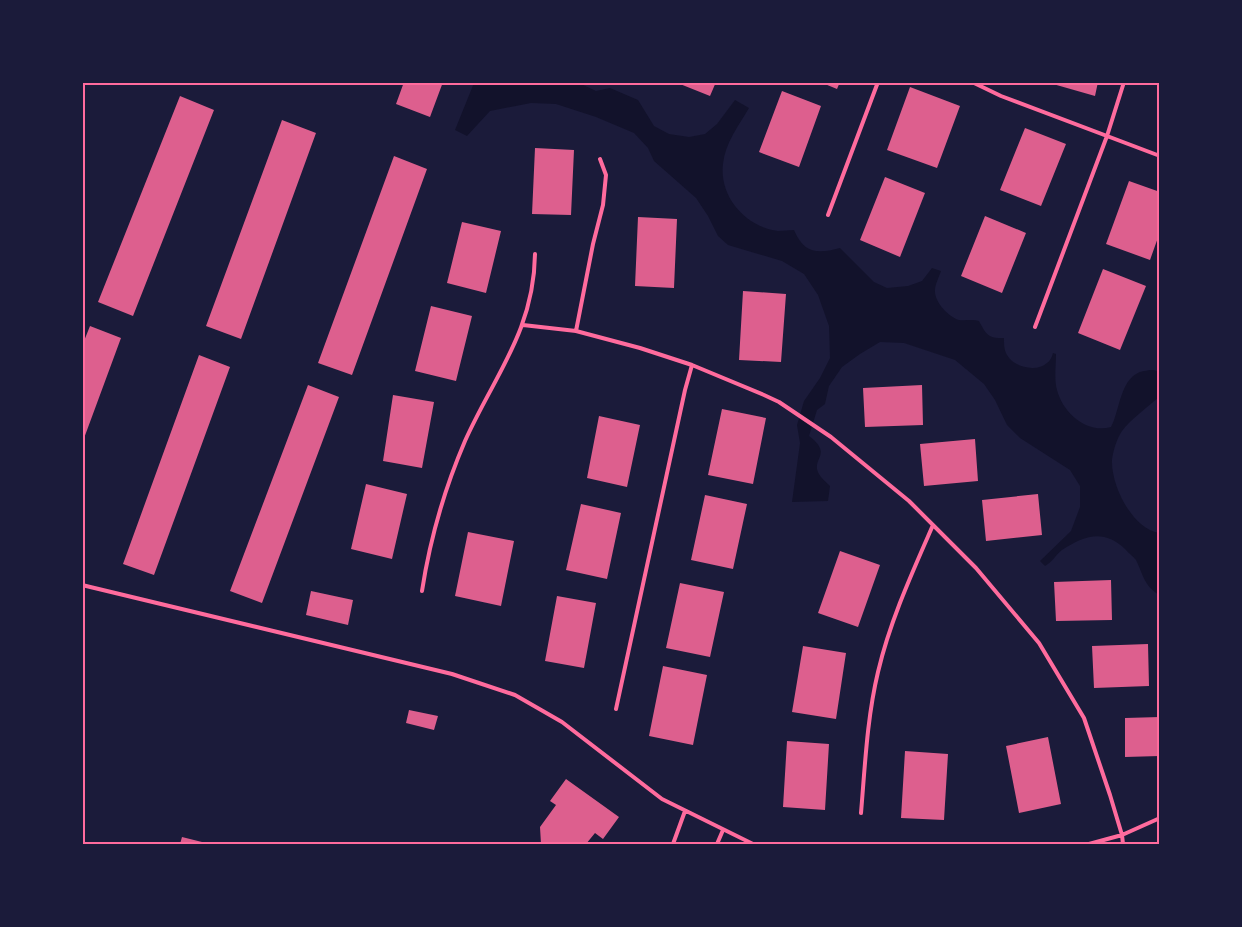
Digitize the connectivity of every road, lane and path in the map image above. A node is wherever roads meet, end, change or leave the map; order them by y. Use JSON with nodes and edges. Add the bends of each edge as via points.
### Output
{"nodes":[{"id":1,"x":878,"y":82,"type":"edge"},
{"id":2,"x":972,"y":82,"type":"edge"},
{"id":3,"x":1124,"y":82,"type":"edge"},
{"id":4,"x":1108,"y":136,"type":"junction"},
{"id":5,"x":1160,"y":156,"type":"edge"},
{"id":6,"x":600,"y":158,"type":"dead end"},
{"id":7,"x":828,"y":214,"type":"dead end"},
{"id":8,"x":536,"y":254,"type":"dead end"},
{"id":9,"x":523,"y":324,"type":"junction"},
{"id":10,"x":1036,"y":327,"type":"dead end"},
{"id":11,"x":576,"y":331,"type":"junction"},
{"id":12,"x":692,"y":365,"type":"junction"},
{"id":13,"x":933,"y":525,"type":"junction"},
{"id":14,"x":82,"y":585,"type":"edge"},
{"id":15,"x":422,"y":591,"type":"dead end"},
{"id":16,"x":616,"y":709,"type":"dead end"},
{"id":17,"x":685,"y":811,"type":"junction"},
{"id":18,"x":861,"y":813,"type":"dead end"},
{"id":19,"x":1160,"y":818,"type":"edge"},
{"id":20,"x":722,"y":830,"type":"junction"},
{"id":21,"x":1122,"y":835,"type":"junction"},
{"id":22,"x":672,"y":844,"type":"edge"},
{"id":23,"x":717,"y":844,"type":"edge"},
{"id":24,"x":753,"y":844,"type":"edge"},
{"id":25,"x":1089,"y":844,"type":"edge"},
{"id":26,"x":1123,"y":844,"type":"edge"}],
"edges":[{"from":1,"to":7,"type":"lane"},
{"from":2,"to":4,"type":"lane"},
{"from":3,"to":4,"type":"lane"},
{"from":4,"to":5,"type":"lane"},
{"from":4,"to":10,"type":"lane"},
{"from":6,"to":11,"type":"lane","via":[[606,175],[603,205]]},
{"from":8,"to":9,"type":"lane","via":[[535,277]]},
{"from":9,"to":11,"type":"lane"},
{"from":9,"to":15,"type":"lane","via":[[466,440],[444,494]]},
{"from":11,"to":12,"type":"lane"},
{"from":12,"to":13,"type":"lane","via":[[779,402],[831,437]]},
{"from":12,"to":16,"type":"lane"},
{"from":13,"to":18,"type":"lane","via":[[898,605],[878,672],[868,729]]},
{"from":13,"to":21,"type":"lane","via":[[976,568],[1039,643],[1084,718]]},
{"from":14,"to":17,"type":"lane","via":[[452,674],[515,695],[562,722],[662,799]]},
{"from":17,"to":20,"type":"lane"},
{"from":17,"to":22,"type":"lane"},
{"from":19,"to":21,"type":"lane"},
{"from":20,"to":23,"type":"lane"},
{"from":20,"to":24,"type":"lane"},
{"from":21,"to":25,"type":"lane"},
{"from":21,"to":26,"type":"lane"}]}
